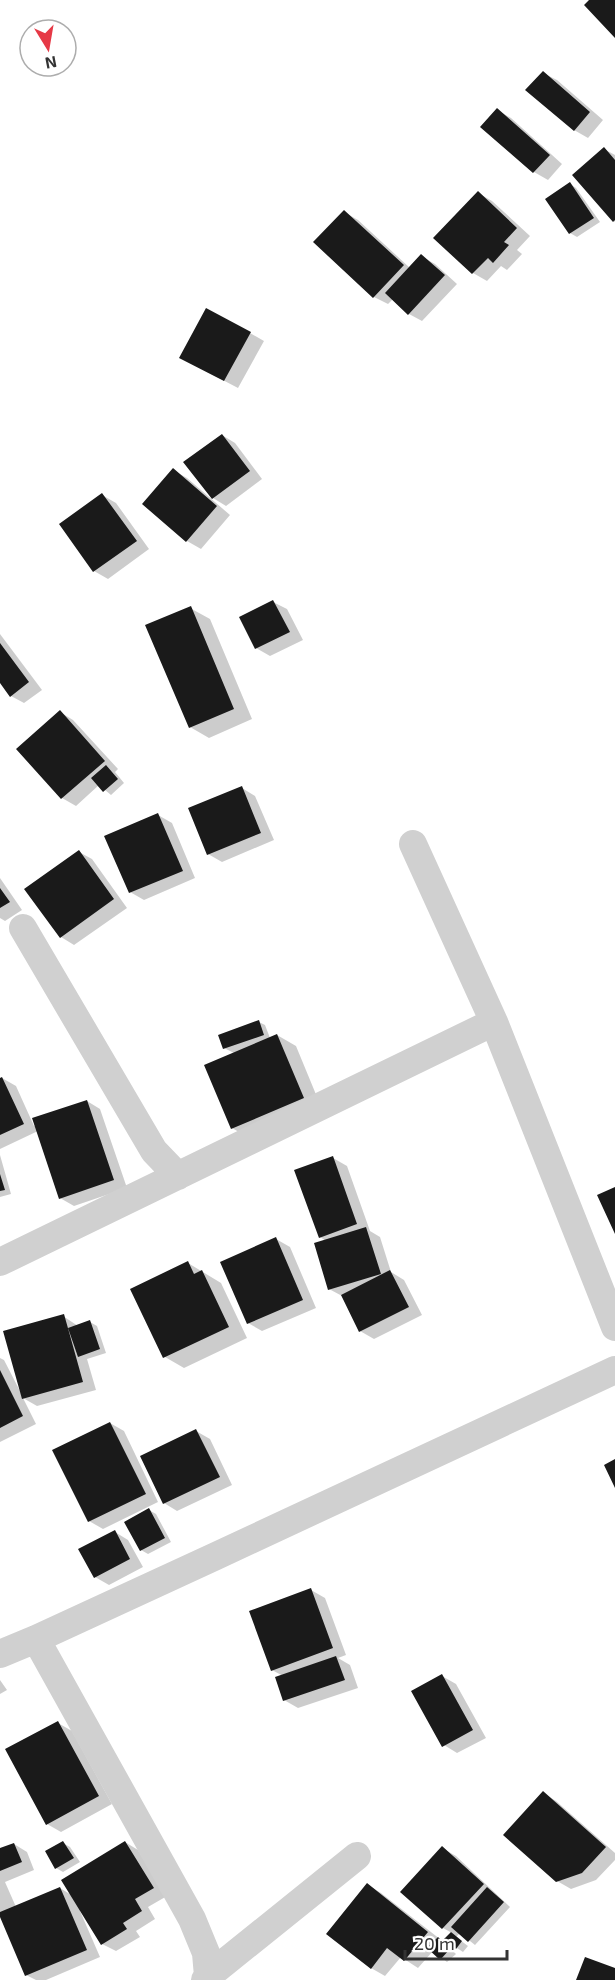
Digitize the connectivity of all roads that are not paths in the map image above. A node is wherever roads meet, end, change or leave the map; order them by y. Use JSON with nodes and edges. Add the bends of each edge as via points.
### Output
{"nodes":[{"id":1,"x":413,"y":844,"type":"dead end"},
{"id":2,"x":23,"y":928,"type":"dead end"},
{"id":3,"x":494,"y":1022,"type":"junction"},
{"id":4,"x":178,"y":1176,"type":"junction"},
{"id":5,"x":0,"y":1262,"type":"edge"},
{"id":6,"x":615,"y":1327,"type":"edge"},
{"id":7,"x":615,"y":1370,"type":"edge"},
{"id":8,"x":36,"y":1639,"type":"junction"},
{"id":9,"x":0,"y":1654,"type":"edge"},
{"id":10,"x":357,"y":1856,"type":"dead end"},
{"id":11,"x":207,"y":1978,"type":"edge"}],
"edges":[{"from":1,"to":3,"type":"street"},
{"from":2,"to":4,"type":"street","via":[[154,1151]]},
{"from":3,"to":4,"type":"street"},
{"from":3,"to":6,"type":"street"},
{"from":4,"to":5,"type":"street"},
{"from":7,"to":8,"type":"street"},
{"from":8,"to":9,"type":"street"},
{"from":8,"to":11,"type":"street","via":[[192,1919],[206,1953]]},
{"from":10,"to":11,"type":"street"}]}
